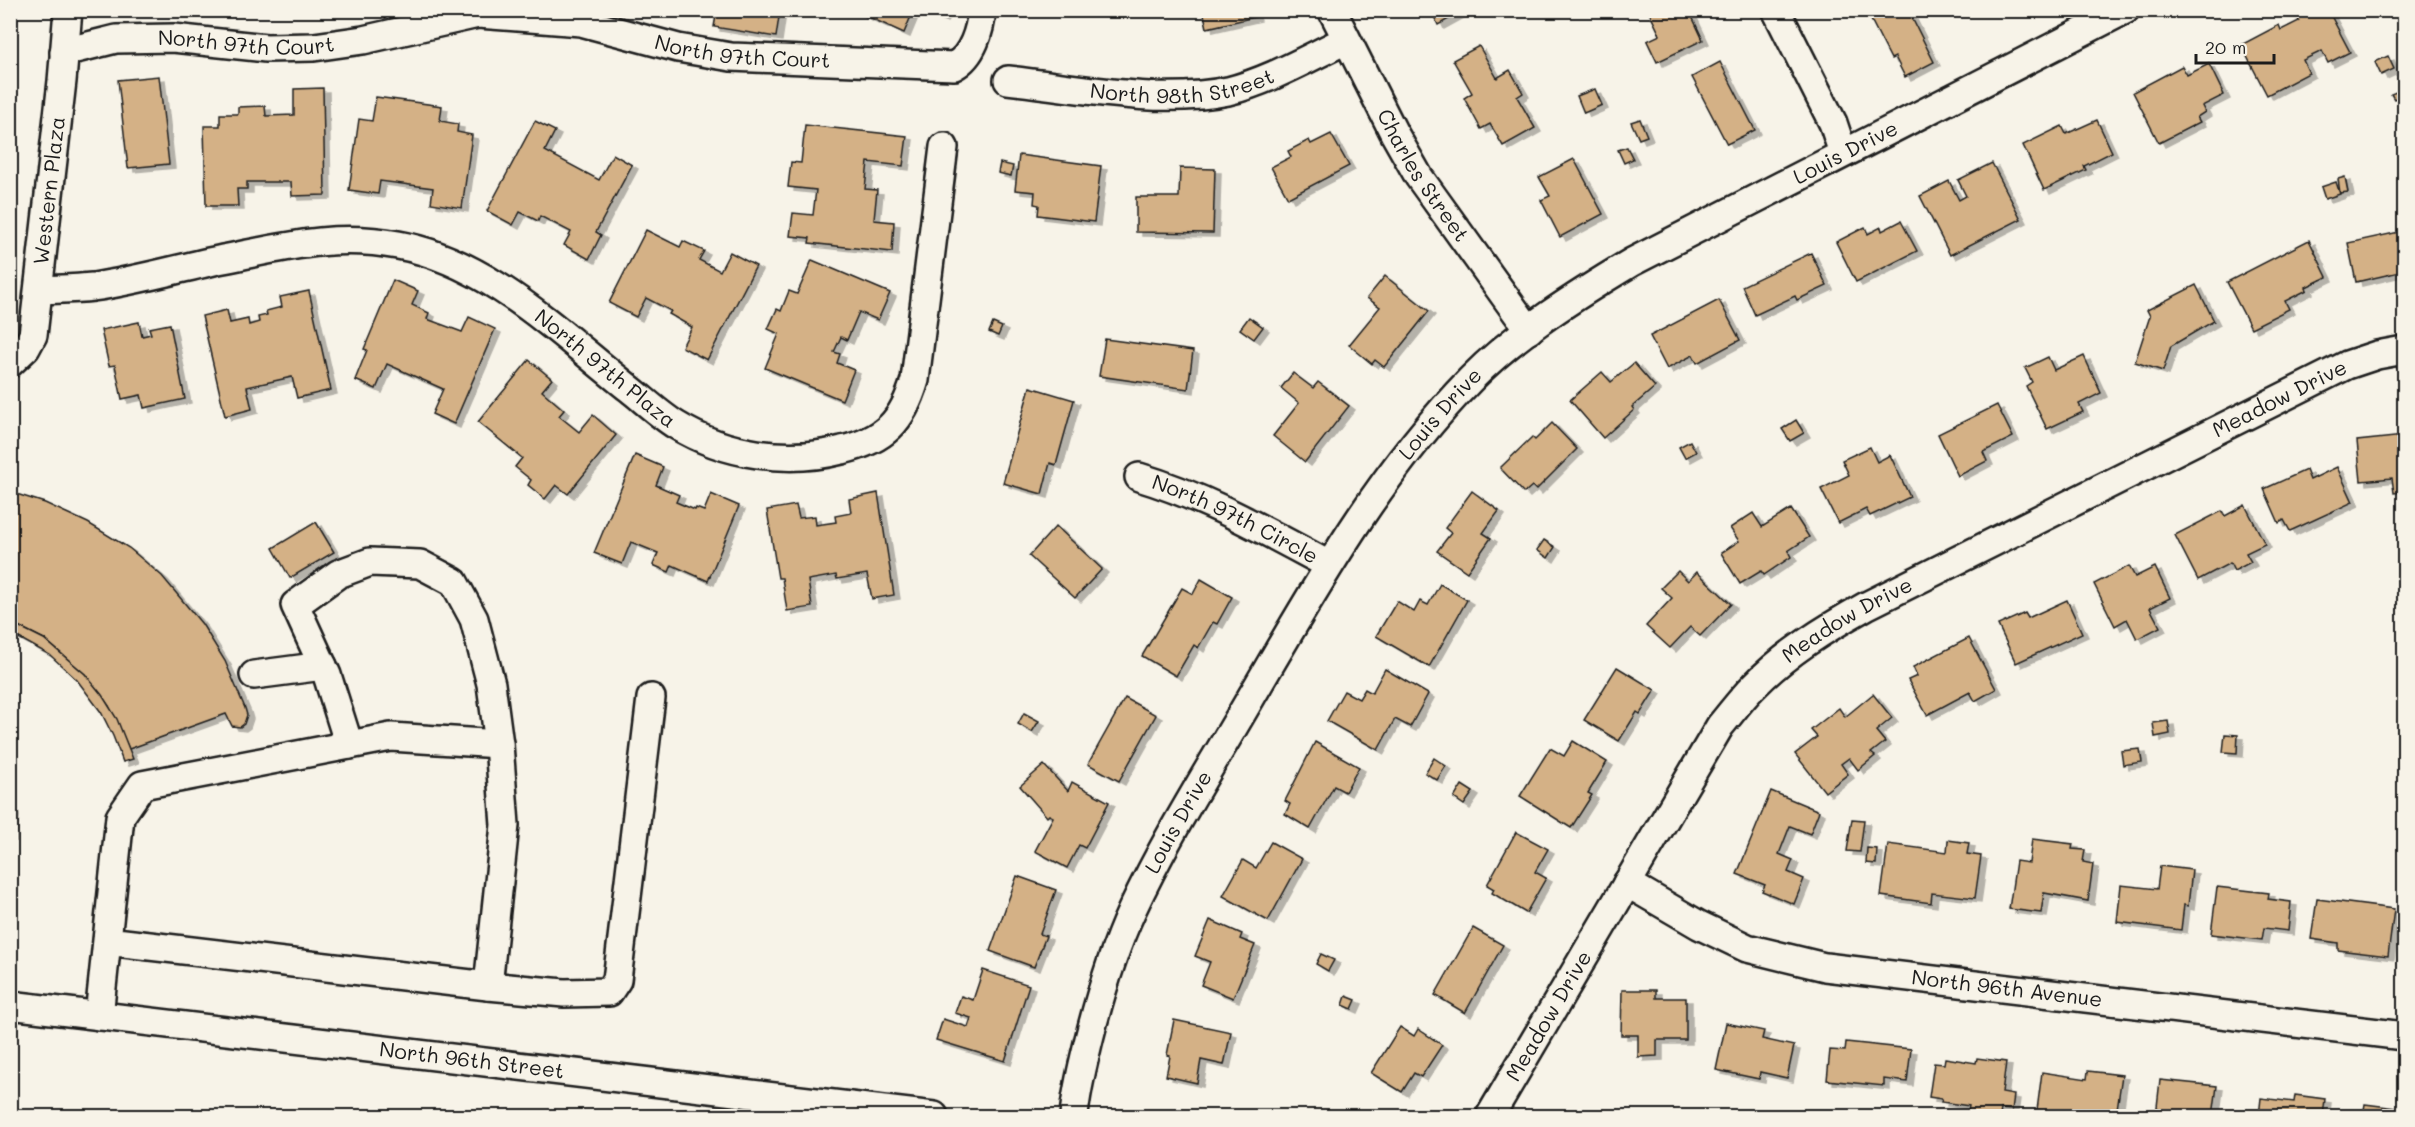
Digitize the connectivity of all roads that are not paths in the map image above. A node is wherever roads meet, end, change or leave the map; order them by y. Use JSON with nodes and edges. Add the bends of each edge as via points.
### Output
{"nodes":[{"id":1,"x":68,"y":10,"type":"edge"},
{"id":2,"x":982,"y":10,"type":"edge"},
{"id":3,"x":1332,"y":10,"type":"edge"},
{"id":4,"x":1776,"y":10,"type":"edge"},
{"id":5,"x":2125,"y":10,"type":"edge"},
{"id":6,"x":525,"y":14,"type":"edge"},
{"id":7,"x":1346,"y":40,"type":"junction"},
{"id":8,"x":63,"y":52,"type":"junction"},
{"id":9,"x":1008,"y":80,"type":"dead end"},
{"id":10,"x":944,"y":147,"type":"dead end"},
{"id":11,"x":1843,"y":153,"type":"junction"},
{"id":12,"x":39,"y":291,"type":"junction"},
{"id":13,"x":1529,"y":330,"type":"junction"},
{"id":14,"x":2404,"y":350,"type":"edge"},
{"id":15,"x":10,"y":363,"type":"edge"},
{"id":16,"x":1139,"y":477,"type":"dead end"},
{"id":17,"x":1329,"y":564,"type":"junction"},
{"id":18,"x":323,"y":666,"type":"junction"},
{"id":19,"x":254,"y":675,"type":"dead end"},
{"id":20,"x":651,"y":698,"type":"dead end"},
{"id":21,"x":499,"y":744,"type":"junction"},
{"id":22,"x":349,"y":745,"type":"junction"},
{"id":23,"x":1627,"y":883,"type":"junction"},
{"id":24,"x":107,"y":941,"type":"junction"},
{"id":25,"x":488,"y":986,"type":"junction"},
{"id":26,"x":10,"y":1005,"type":"edge"},
{"id":27,"x":99,"y":1016,"type":"junction"},
{"id":28,"x":2404,"y":1036,"type":"edge"},
{"id":29,"x":934,"y":1116,"type":"edge"},
{"id":30,"x":1074,"y":1116,"type":"edge"},
{"id":31,"x":1490,"y":1116,"type":"edge"}],
"edges":[{"from":1,"to":8,"type":"street","name":"Western Plaza"},
{"from":2,"to":6,"type":"street","name":"North 97th Court","via":[[972,47],[962,62],[954,66],[731,57],[678,48],[581,22]]},
{"from":3,"to":7,"type":"street","name":"Charles Street"},
{"from":4,"to":11,"type":"street","via":[[1833,123]]},
{"from":5,"to":11,"type":"street","name":"Louis Drive"},
{"from":6,"to":8,"type":"street","name":"North 97th Court","via":[[478,14],[314,47],[266,48],[173,38],[116,39]]},
{"from":7,"to":9,"type":"street","name":"North 98th Street","via":[[1256,82],[1204,95],[1147,95]]},
{"from":7,"to":13,"type":"street","name":"Charles Street","via":[[1419,177]]},
{"from":8,"to":12,"type":"street","name":"Western Plaza"},
{"from":10,"to":12,"type":"street","name":"North 97th Plaza","via":[[915,380],[908,402],[883,434],[833,453],[799,457],[763,455],[711,443],[676,425],[497,286],[448,260],[398,245],[359,240],[310,241],[93,287]]},
{"from":11,"to":13,"type":"street","name":"Louis Drive","via":[[1632,262],[1572,298]]},
{"from":12,"to":15,"type":"street","name":"Western Plaza","via":[[33,335]]},
{"from":13,"to":17,"type":"street","name":"Louis Drive","via":[[1473,377],[1416,439]]},
{"from":14,"to":23,"type":"street","name":"Meadow Drive","via":[[2348,365],[1866,606],[1794,650],[1753,687],[1720,726]]},
{"from":16,"to":17,"type":"street","name":"North 97th Circle","via":[[1212,503]]},
{"from":17,"to":30,"type":"street","name":"Louis Drive","via":[[1132,909],[1097,1008]]},
{"from":18,"to":19,"type":"street"},
{"from":18,"to":21,"type":"street","via":[[295,605],[338,574],[370,562],[420,564],[454,582],[474,619]]},
{"from":18,"to":22,"type":"street"},
{"from":20,"to":25,"type":"street","via":[[617,980],[609,992],[564,993]]},
{"from":21,"to":22,"type":"street","via":[[391,738]]},
{"from":21,"to":25,"type":"street","via":[[506,825]]},
{"from":22,"to":24,"type":"street","via":[[142,785],[120,816]]},
{"from":23,"to":28,"type":"street","name":"North 96th Avenue","via":[[1747,948],[1825,967]]},
{"from":23,"to":31,"type":"street","name":"Meadow Drive"},
{"from":24,"to":25,"type":"street"},
{"from":24,"to":27,"type":"street"},
{"from":26,"to":27,"type":"street","name":"North 96th Street"},
{"from":27,"to":29,"type":"street","name":"North 96th Street"}]}
